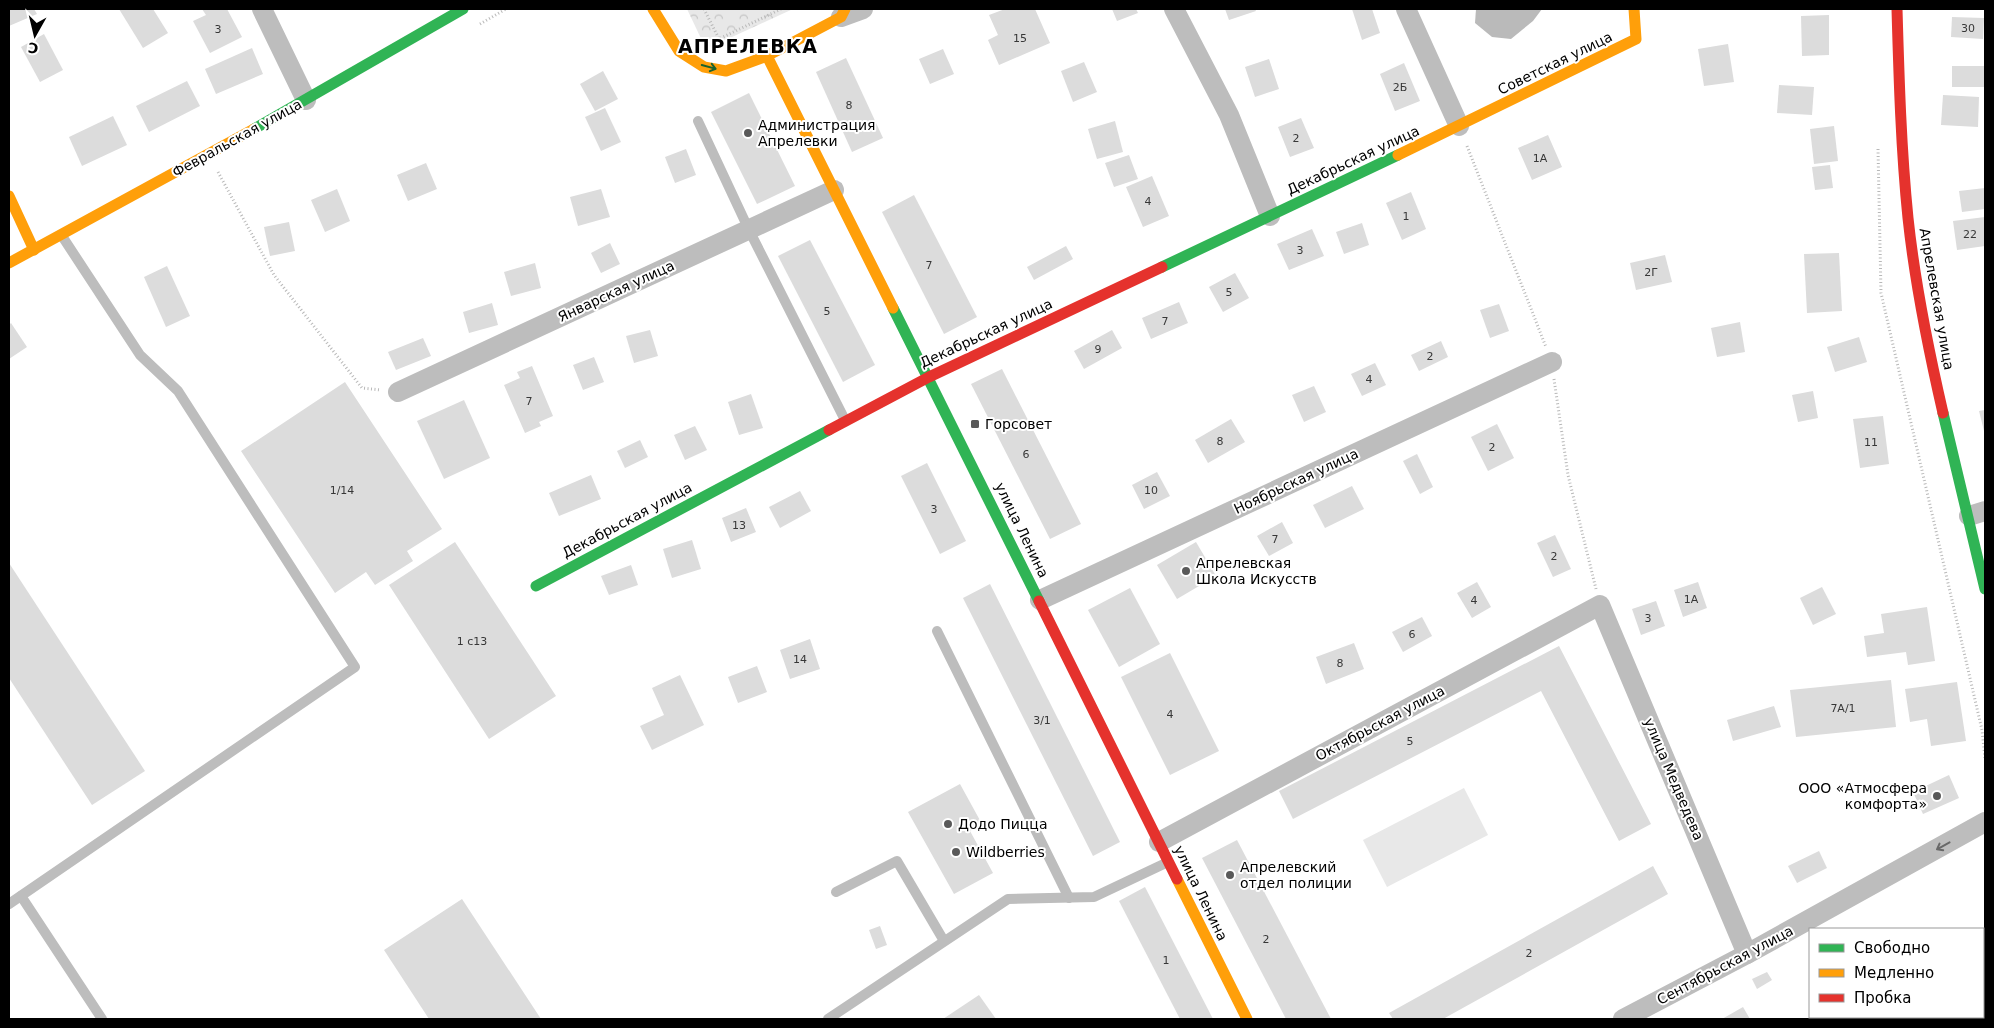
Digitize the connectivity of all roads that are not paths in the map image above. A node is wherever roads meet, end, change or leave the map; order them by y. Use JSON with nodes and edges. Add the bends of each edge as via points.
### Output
{"nodes":[{"id":1,"x":262,"y":9,"type":"edge"},
{"id":2,"x":463,"y":9,"type":"edge"},
{"id":3,"x":653,"y":9,"type":"edge"},
{"id":4,"x":863,"y":9,"type":"edge"},
{"id":5,"x":1174,"y":9,"type":"edge"},
{"id":6,"x":1406,"y":9,"type":"edge"},
{"id":7,"x":1634,"y":9,"type":"edge"},
{"id":8,"x":1897,"y":9,"type":"edge"},
{"id":9,"x":843,"y":13,"type":"edge"},
{"id":10,"x":767,"y":56,"type":"junction"},
{"id":11,"x":306,"y":100,"type":"junction"},
{"id":12,"x":698,"y":122,"type":"dead end"},
{"id":13,"x":1459,"y":126,"type":"junction"},
{"id":14,"x":834,"y":190,"type":"junction"},
{"id":15,"x":9,"y":196,"type":"edge"},
{"id":16,"x":1270,"y":216,"type":"junction"},
{"id":17,"x":750,"y":230,"type":"junction"},
{"id":18,"x":62,"y":235,"type":"junction"},
{"id":19,"x":34,"y":250,"type":"junction"},
{"id":20,"x":9,"y":263,"type":"edge"},
{"id":21,"x":1552,"y":362,"type":"dead end"},
{"id":22,"x":929,"y":377,"type":"junction"},
{"id":23,"x":398,"y":392,"type":"road end"},
{"id":24,"x":845,"y":420,"type":"junction"},
{"id":25,"x":1977,"y":514,"type":"edge"},
{"id":26,"x":536,"y":586,"type":"dead end"},
{"id":27,"x":1985,"y":589,"type":"edge"},
{"id":28,"x":1040,"y":600,"type":"junction"},
{"id":29,"x":1600,"y":605,"type":"joint"},
{"id":30,"x":938,"y":631,"type":"dead end"},
{"id":31,"x":1985,"y":822,"type":"edge"},
{"id":32,"x":1159,"y":842,"type":"junction"},
{"id":33,"x":1169,"y":862,"type":"junction"},
{"id":34,"x":836,"y":892,"type":"dead end"},
{"id":35,"x":21,"y":896,"type":"junction"},
{"id":36,"x":1070,"y":898,"type":"junction"},
{"id":37,"x":9,"y":904,"type":"edge"},
{"id":38,"x":944,"y":941,"type":"junction"},
{"id":39,"x":1747,"y":954,"type":"junction"},
{"id":40,"x":102,"y":1019,"type":"edge"},
{"id":41,"x":828,"y":1019,"type":"edge"},
{"id":42,"x":1247,"y":1019,"type":"edge"},
{"id":43,"x":1623,"y":1019,"type":"edge"}],
"edges":[{"from":1,"to":11,"type":"street"},
{"from":2,"to":11,"type":"street","name":"Февральская улица"},
{"from":3,"to":10,"type":"street","one_way":true,"via":[[679,51],[704,67],[726,71]]},
{"from":4,"to":9,"type":"street"},
{"from":5,"to":16,"type":"street","via":[[1229,115]]},
{"from":6,"to":13,"type":"street"},
{"from":7,"to":13,"type":"street","name":"Советская улица","via":[[1636,39]]},
{"from":8,"to":25,"type":"street","name":"Апрелевская улица","via":[[1902,151],[1917,287],[1930,357]]},
{"from":9,"to":10,"type":"street"},
{"from":10,"to":14,"type":"street","name":"улица Ленина"},
{"from":11,"to":18,"type":"street","name":"Февральская улица"},
{"from":12,"to":17,"type":"lane"},
{"from":13,"to":16,"type":"street","name":"Декабрьская улица"},
{"from":14,"to":17,"type":"street","name":"Январская улица"},
{"from":14,"to":22,"type":"street","name":"улица Ленина"},
{"from":15,"to":19,"type":"street"},
{"from":16,"to":22,"type":"street","name":"Декабрьская улица"},
{"from":17,"to":23,"type":"street","name":"Январская улица"},
{"from":17,"to":24,"type":"lane"},
{"from":18,"to":19,"type":"street","name":"Февральская улица"},
{"from":18,"to":35,"type":"lane","via":[[140,355],[178,391],[355,667]]},
{"from":19,"to":20,"type":"street","name":"Февральская улица"},
{"from":21,"to":28,"type":"street","name":"Ноябрьская улица"},
{"from":22,"to":24,"type":"street","name":"Декабрьская улица"},
{"from":22,"to":28,"type":"street","name":"улица Ленина"},
{"from":24,"to":26,"type":"street","name":"Декабрьская улица"},
{"from":25,"to":27,"type":"street","name":"Апрелевская улица"},
{"from":28,"to":32,"type":"street","name":"улица Ленина"},
{"from":29,"to":32,"type":"street","name":"Октябрьская улица"},
{"from":29,"to":39,"type":"street","name":"улица Медведева"},
{"from":30,"to":36,"type":"lane"},
{"from":31,"to":39,"type":"street","name":"Сентябрьская улица","one_way":true},
{"from":32,"to":33,"type":"street","name":"улица Ленина"},
{"from":33,"to":36,"type":"lane","via":[[1094,897]]},
{"from":33,"to":42,"type":"street","name":"улица Ленина"},
{"from":34,"to":38,"type":"lane","via":[[897,861]]},
{"from":35,"to":37,"type":"lane"},
{"from":35,"to":40,"type":"lane"},
{"from":36,"to":38,"type":"lane","via":[[1008,899]]},
{"from":38,"to":41,"type":"lane"},
{"from":39,"to":43,"type":"street","name":"Сентябрьская улица"}]}
